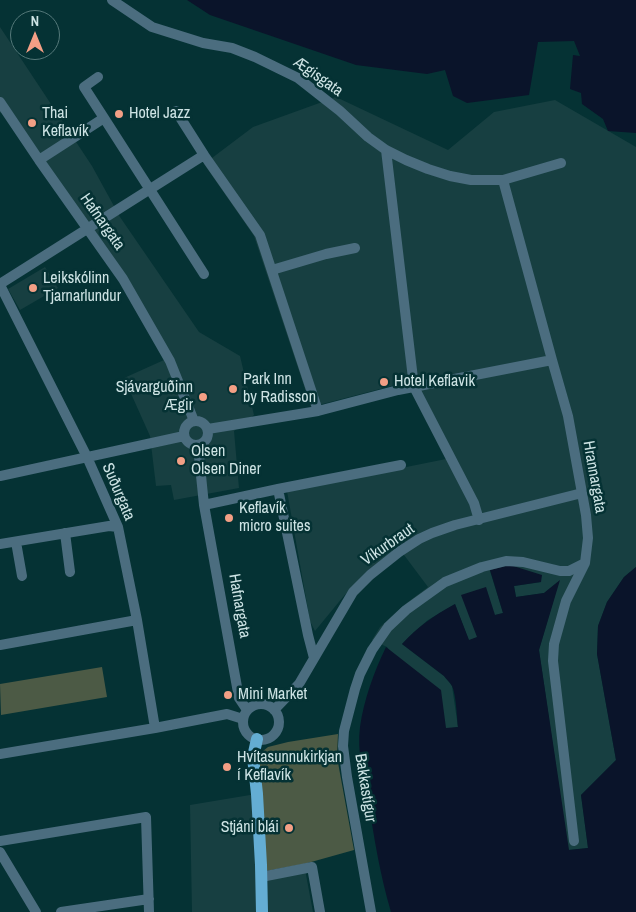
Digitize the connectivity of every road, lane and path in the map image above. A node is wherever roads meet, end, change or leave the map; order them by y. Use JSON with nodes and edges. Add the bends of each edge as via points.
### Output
{"nodes":[{"id":1,"x":112,"y":0,"type":"edge"},
{"id":2,"x":98,"y":77,"type":"dead end"},
{"id":3,"x":1,"y":106,"type":"edge"},
{"id":4,"x":176,"y":111,"type":"dead end"},
{"id":5,"x":104,"y":118,"type":"junction"},
{"id":6,"x":386,"y":150,"type":"junction"},
{"id":7,"x":204,"y":155,"type":"junction"},
{"id":8,"x":39,"y":160,"type":"junction"},
{"id":9,"x":561,"y":163,"type":"dead end"},
{"id":10,"x":502,"y":180,"type":"junction"},
{"id":11,"x":149,"y":190,"type":"junction"},
{"id":12,"x":87,"y":228,"type":"junction"},
{"id":13,"x":355,"y":248,"type":"dead end"},
{"id":14,"x":272,"y":270,"type":"junction"},
{"id":15,"x":204,"y":274,"type":"dead end"},
{"id":16,"x":0,"y":284,"type":"edge"},
{"id":17,"x":552,"y":360,"type":"junction"},
{"id":18,"x":414,"y":387,"type":"junction"},
{"id":19,"x":318,"y":411,"type":"junction"},
{"id":20,"x":194,"y":421,"type":"junction"},
{"id":21,"x":208,"y":429,"type":"junction"},
{"id":22,"x":184,"y":436,"type":"junction"},
{"id":23,"x":198,"y":446,"type":"junction"},
{"id":24,"x":87,"y":457,"type":"junction"},
{"id":25,"x":401,"y":465,"type":"dead end"},
{"id":26,"x":0,"y":476,"type":"edge"},
{"id":27,"x":278,"y":489,"type":"junction"},
{"id":28,"x":582,"y":493,"type":"junction"},
{"id":29,"x":204,"y":505,"type":"junction"},
{"id":30,"x":479,"y":520,"type":"junction"},
{"id":31,"x":118,"y":527,"type":"junction"},
{"id":32,"x":65,"y":534,"type":"junction"},
{"id":33,"x":16,"y":542,"type":"junction"},
{"id":34,"x":0,"y":544,"type":"edge"},
{"id":35,"x":586,"y":563,"type":"junction"},
{"id":36,"x":70,"y":572,"type":"dead end"},
{"id":37,"x":22,"y":576,"type":"dead end"},
{"id":38,"x":137,"y":620,"type":"junction"},
{"id":39,"x":0,"y":645,"type":"edge"},
{"id":40,"x":314,"y":658,"type":"junction"},
{"id":41,"x":239,"y":698,"type":"junction"},
{"id":42,"x":274,"y":710,"type":"junction"},
{"id":43,"x":227,"y":714,"type":"junction"},
{"id":44,"x":245,"y":715,"type":"junction"},
{"id":45,"x":155,"y":728,"type":"junction"},
{"id":46,"x":257,"y":739,"type":"junction"},
{"id":47,"x":0,"y":754,"type":"edge"},
{"id":48,"x":0,"y":841,"type":"edge"},
{"id":49,"x":574,"y":841,"type":"dead end"},
{"id":50,"x":0,"y":852,"type":"edge"},
{"id":51,"x":261,"y":877,"type":"junction"},
{"id":52,"x":149,"y":899,"type":"junction"},
{"id":53,"x":36,"y":912,"type":"edge"},
{"id":54,"x":61,"y":912,"type":"edge"},
{"id":55,"x":149,"y":912,"type":"edge"},
{"id":56,"x":262,"y":912,"type":"edge"},
{"id":57,"x":320,"y":912,"type":"edge"},
{"id":58,"x":371,"y":912,"type":"edge"}],
"edges":[{"from":1,"to":6,"type":"street","name":"Ægisgata","via":[[152,27],[203,43],[232,48],[298,78]]},
{"from":2,"to":5,"type":"street","via":[[84,87]]},
{"from":3,"to":8,"type":"street","name":"Hafnargata"},
{"from":4,"to":7,"type":"street"},
{"from":5,"to":8,"type":"street"},
{"from":5,"to":11,"type":"street"},
{"from":6,"to":10,"type":"street","name":"Ægisgata","via":[[450,176]]},
{"from":6,"to":18,"type":"street"},
{"from":7,"to":11,"type":"street"},
{"from":7,"to":14,"type":"street","via":[[260,235]]},
{"from":8,"to":12,"type":"street","name":"Hafnargata"},
{"from":9,"to":10,"type":"street"},
{"from":10,"to":17,"type":"street","name":"Hrannargata"},
{"from":11,"to":12,"type":"street"},
{"from":11,"to":15,"type":"street"},
{"from":12,"to":16,"type":"street"},
{"from":12,"to":20,"type":"street","name":"Hafnargata","via":[[123,279],[170,361]]},
{"from":13,"to":14,"type":"street"},
{"from":14,"to":19,"type":"street"},
{"from":16,"to":24,"type":"street","name":"Suðurgata"},
{"from":17,"to":18,"type":"street"},
{"from":17,"to":28,"type":"street","name":"Hrannargata","via":[[568,416]]},
{"from":18,"to":19,"type":"street"},
{"from":18,"to":30,"type":"street","via":[[474,503]]},
{"from":19,"to":21,"type":"street"},
{"from":20,"to":21,"type":"street","via":[[202,422]]},
{"from":20,"to":22,"type":"street","via":[[184,428]]},
{"from":21,"to":23,"type":"street","via":[[208,438]]},
{"from":22,"to":23,"type":"street","via":[[189,444]]},
{"from":22,"to":24,"type":"street"},
{"from":23,"to":29,"type":"street","name":"Hafnargata"},
{"from":24,"to":26,"type":"street"},
{"from":24,"to":31,"type":"street","name":"Suðurgata"},
{"from":25,"to":27,"type":"street"},
{"from":27,"to":29,"type":"street"},
{"from":27,"to":40,"type":"street"},
{"from":28,"to":30,"type":"street","name":"Víkurbraut"},
{"from":28,"to":35,"type":"street","name":"Hrannargata","via":[[588,538]]},
{"from":29,"to":41,"type":"street","name":"Hafnargata"},
{"from":30,"to":40,"type":"street","name":"Víkurbraut","via":[[426,536],[384,563],[353,592]]},
{"from":31,"to":32,"type":"street"},
{"from":31,"to":38,"type":"street","name":"Suðurgata"},
{"from":32,"to":33,"type":"street"},
{"from":32,"to":36,"type":"street"},
{"from":33,"to":34,"type":"street"},
{"from":33,"to":37,"type":"street"},
{"from":35,"to":49,"type":"street","name":"Hrannargata","via":[[566,601],[554,644],[553,661]]},
{"from":35,"to":58,"type":"street","name":"Bakkastígur","via":[[569,571],[560,571],[506,561],[445,582],[406,610],[388,627],[372,650],[355,689],[343,746]]},
{"from":38,"to":39,"type":"street"},
{"from":38,"to":45,"type":"street","name":"Suðurgata"},
{"from":40,"to":42,"type":"street","name":"Víkurbraut","via":[[299,684]]},
{"from":41,"to":43,"type":"street"},
{"from":41,"to":44,"type":"street","name":"Hafnargata"},
{"from":42,"to":44,"type":"street","via":[[260,704],[251,707]]},
{"from":42,"to":46,"type":"street","via":[[278,720],[276,731],[268,738]]},
{"from":43,"to":44,"type":"street"},
{"from":43,"to":45,"type":"street"},
{"from":44,"to":46,"type":"street","name":"Hafnargata","via":[[245,729]]},
{"from":45,"to":47,"type":"street"},
{"from":46,"to":51,"type":"main road","via":[[253,757]]},
{"from":48,"to":52,"type":"street","via":[[146,817]]},
{"from":50,"to":53,"type":"street"},
{"from":51,"to":56,"type":"main road"},
{"from":51,"to":57,"type":"street","via":[[312,867]]},
{"from":52,"to":54,"type":"street"},
{"from":52,"to":55,"type":"street"}]}
